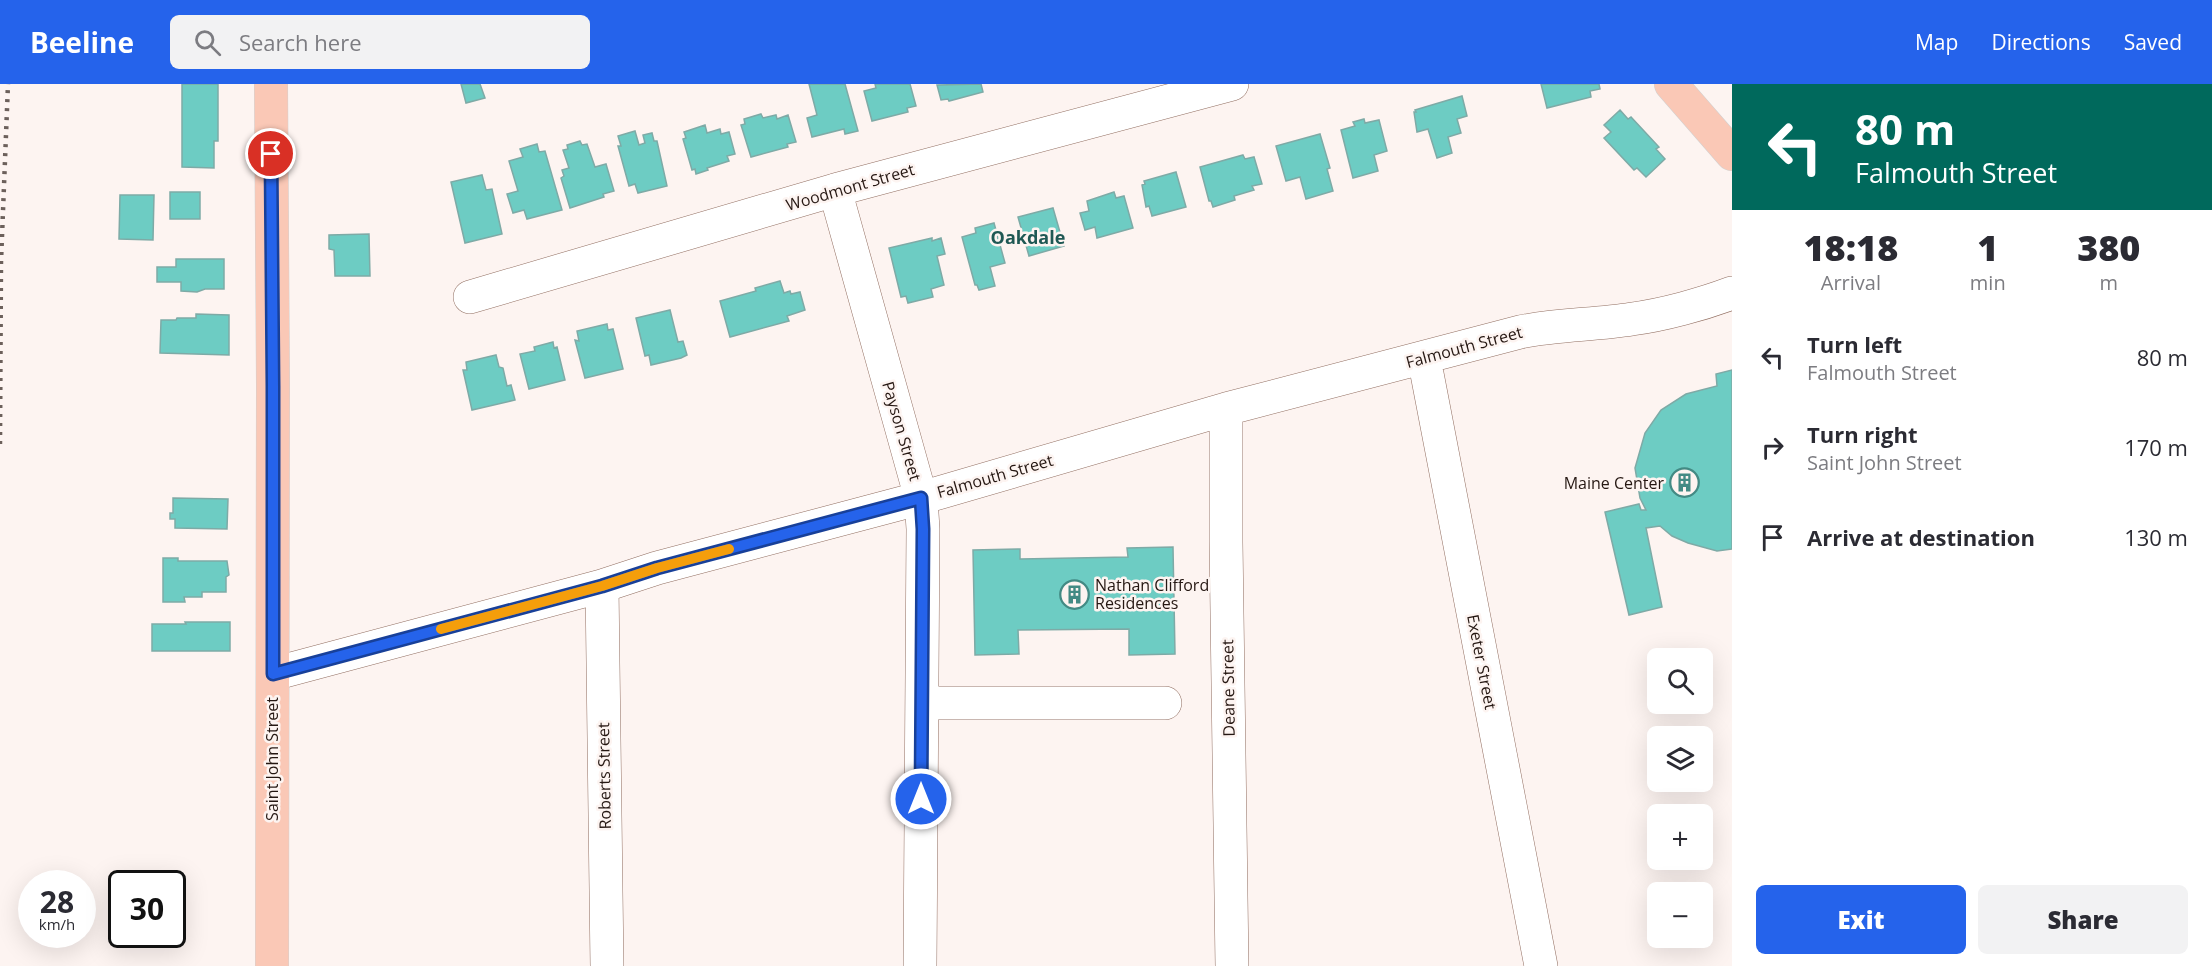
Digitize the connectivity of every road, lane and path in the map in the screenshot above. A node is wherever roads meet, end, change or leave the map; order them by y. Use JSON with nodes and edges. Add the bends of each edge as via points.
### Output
{"nodes":[{"id":1,"x":271,"y":84,"type":"edge"},
{"id":2,"x":1232,"y":84,"type":"edge"},
{"id":3,"x":1671,"y":84,"type":"edge"},
{"id":4,"x":1699,"y":84,"type":"edge"},
{"id":5,"x":1732,"y":122,"type":"edge"},
{"id":6,"x":1732,"y":154,"type":"edge"},
{"id":7,"x":835,"y":190,"type":"junction"},
{"id":8,"x":1732,"y":269,"type":"edge"},
{"id":9,"x":1732,"y":293,"type":"edge"},
{"id":10,"x":470,"y":297,"type":"dead end"},
{"id":11,"x":1687,"y":306,"type":"junction"},
{"id":12,"x":1424,"y":358,"type":"junction"},
{"id":13,"x":1226,"y":409,"type":"junction"},
{"id":14,"x":921,"y":498,"type":"junction"},
{"id":15,"x":602,"y":586,"type":"junction"},
{"id":16,"x":273,"y":674,"type":"junction"},
{"id":17,"x":922,"y":703,"type":"junction"},
{"id":18,"x":1165,"y":704,"type":"dead end"},
{"id":19,"x":272,"y":966,"type":"edge"},
{"id":20,"x":607,"y":966,"type":"edge"},
{"id":21,"x":920,"y":966,"type":"edge"},
{"id":22,"x":1232,"y":966,"type":"edge"},
{"id":23,"x":1541,"y":966,"type":"edge"}],
"edges":[{"from":1,"to":16,"type":"main road","name":"Saint John Street"},
{"from":2,"to":7,"type":"street","name":"Woodmont Street"},
{"from":3,"to":6,"type":"main road"},
{"from":4,"to":5,"type":"main road"},
{"from":7,"to":10,"type":"street","name":"Woodmont Street"},
{"from":7,"to":14,"type":"street","name":"Payson Street"},
{"from":8,"to":11,"type":"street","name":"Falmouth Street"},
{"from":9,"to":11,"type":"street","name":"Falmouth Street"},
{"from":11,"to":12,"type":"street","name":"Falmouth Street","via":[[1632,319],[1537,329]]},
{"from":12,"to":13,"type":"street","name":"Falmouth Street"},
{"from":12,"to":23,"type":"street","name":"Exeter Street"},
{"from":13,"to":14,"type":"street","name":"Falmouth Street"},
{"from":13,"to":22,"type":"street","name":"Deane Street"},
{"from":14,"to":15,"type":"street","name":"Falmouth Street"},
{"from":14,"to":17,"type":"street","name":"Payson Street"},
{"from":15,"to":16,"type":"street","name":"Falmouth Street"},
{"from":15,"to":20,"type":"street","name":"Roberts Street"},
{"from":16,"to":19,"type":"main road","name":"Saint John Street"},
{"from":17,"to":18,"type":"street"},
{"from":17,"to":21,"type":"street","name":"Payson Street"}]}
